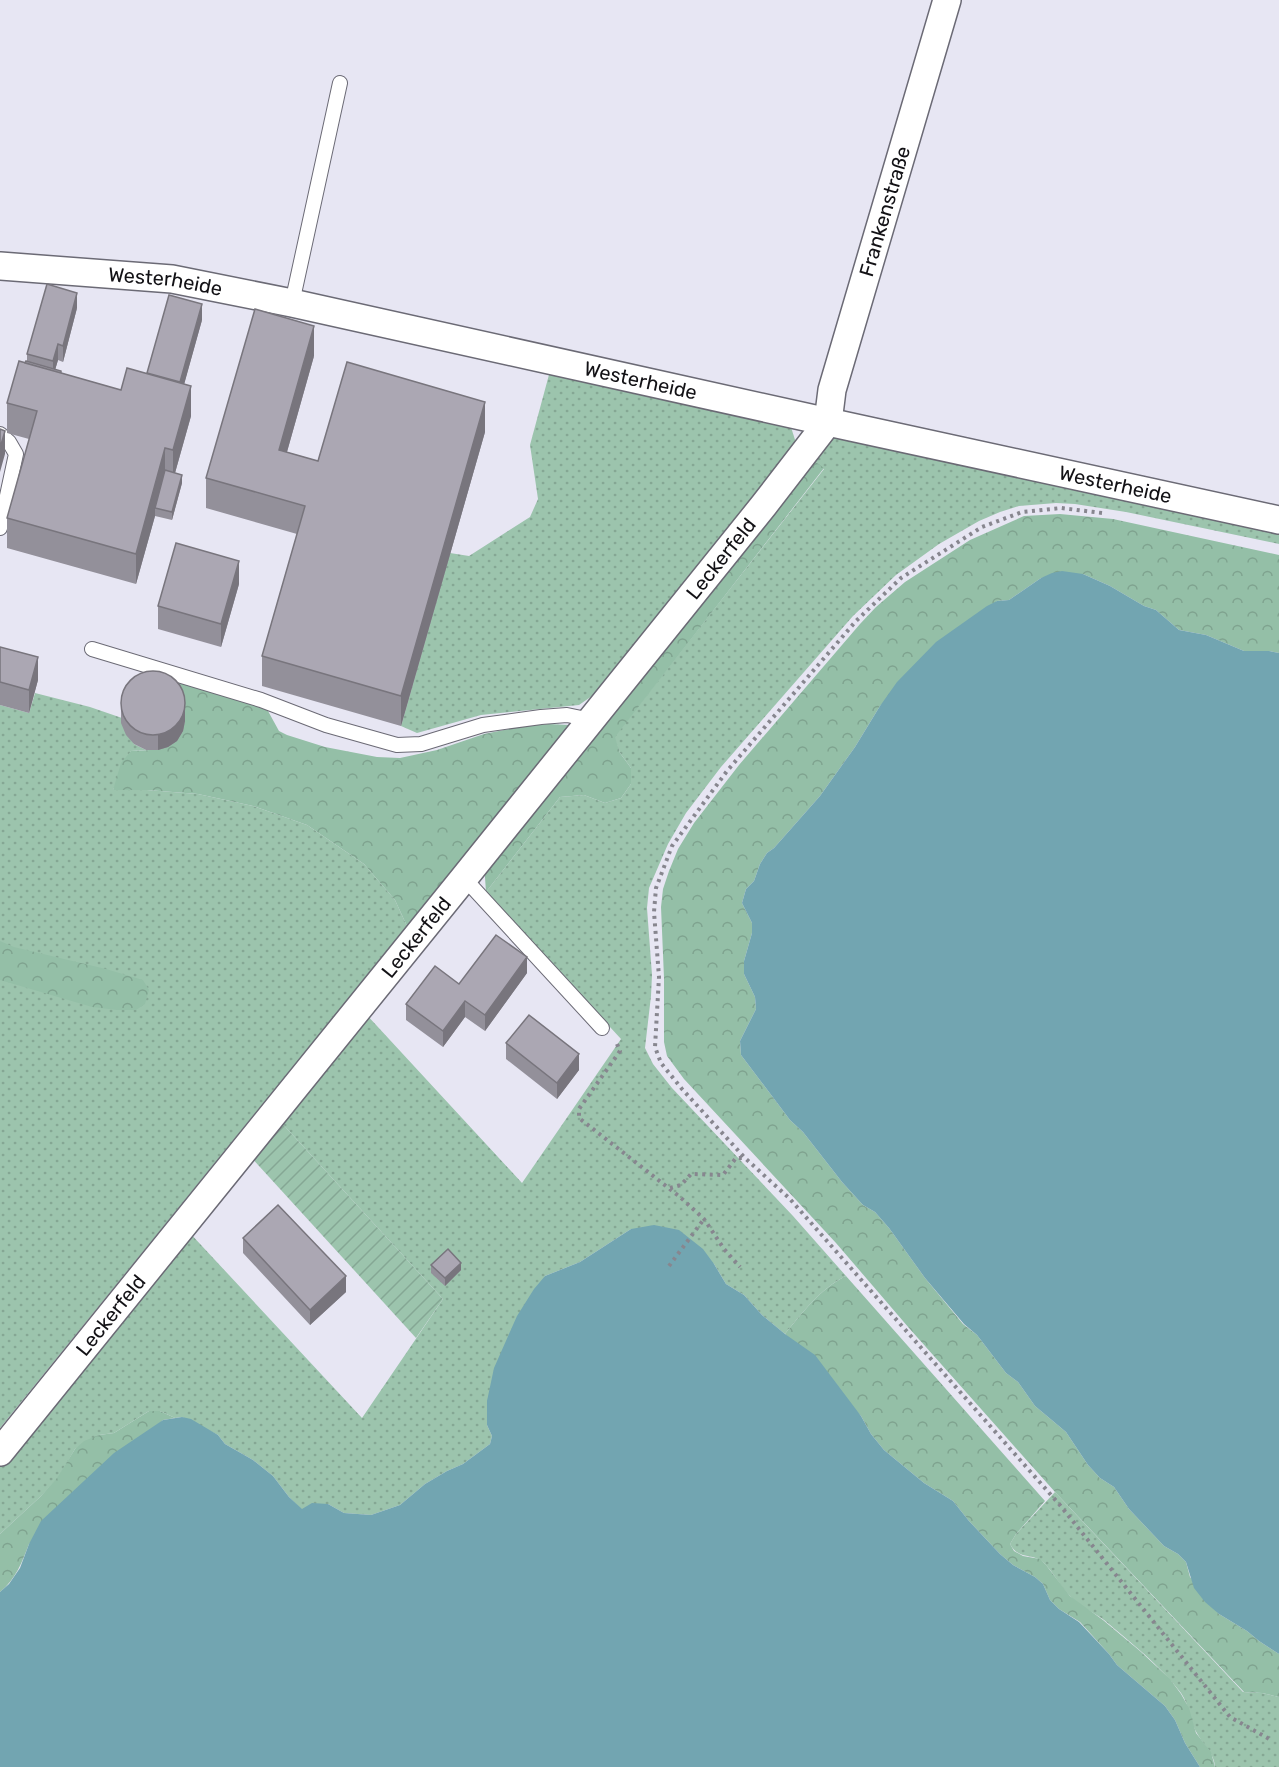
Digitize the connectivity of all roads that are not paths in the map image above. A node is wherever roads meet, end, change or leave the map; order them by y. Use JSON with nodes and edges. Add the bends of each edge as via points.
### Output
{"nodes":[{"id":1,"x":947,"y":0,"type":"edge"},
{"id":2,"x":340,"y":83,"type":"dead end"},
{"id":3,"x":0,"y":266,"type":"edge"},
{"id":4,"x":292,"y":303,"type":"junction"},
{"id":5,"x":828,"y":422,"type":"junction"},
{"id":6,"x":0,"y":434,"type":"edge"},
{"id":7,"x":1279,"y":520,"type":"edge"},
{"id":8,"x":0,"y":528,"type":"edge"},
{"id":9,"x":92,"y":649,"type":"dead end"},
{"id":10,"x":591,"y":720,"type":"junction"},
{"id":11,"x":464,"y":878,"type":"junction"},
{"id":12,"x":602,"y":1028,"type":"road end"},
{"id":13,"x":0,"y":1452,"type":"edge"}],
"edges":[{"from":1,"to":5,"type":"street","name":"Frankenstraße","via":[[832,390]]},
{"from":2,"to":4,"type":"lane"},
{"from":3,"to":4,"type":"street","name":"Westerheide","via":[[172,279]]},
{"from":4,"to":5,"type":"street","name":"Westerheide"},
{"from":5,"to":7,"type":"street","name":"Westerheide"},
{"from":5,"to":10,"type":"street","name":"Leckerfeld"},
{"from":6,"to":8,"type":"lane","via":[[16,454]]},
{"from":9,"to":10,"type":"lane","via":[[397,745],[421,744],[483,725],[542,717],[567,715]]},
{"from":10,"to":11,"type":"street","name":"Leckerfeld"},
{"from":11,"to":12,"type":"lane"},
{"from":11,"to":13,"type":"street","name":"Leckerfeld"}]}
